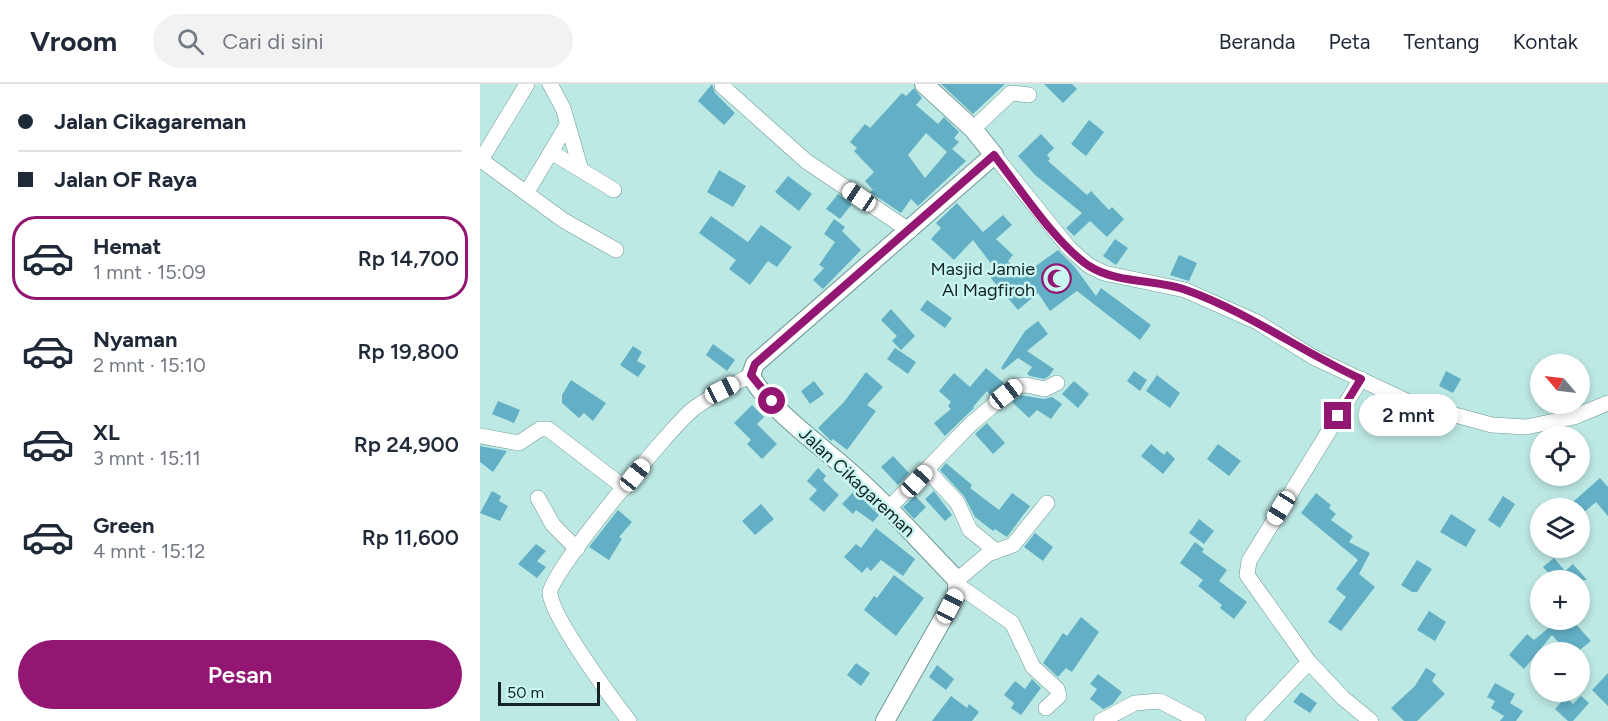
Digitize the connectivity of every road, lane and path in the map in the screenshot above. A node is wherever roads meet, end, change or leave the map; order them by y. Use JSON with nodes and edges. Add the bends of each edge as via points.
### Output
{"nodes":[{"id":1,"x":528,"y":84,"type":"edge"},
{"id":2,"x":550,"y":84,"type":"edge"},
{"id":3,"x":924,"y":84,"type":"edge"},
{"id":4,"x":722,"y":86,"type":"dead end"},
{"id":5,"x":1029,"y":94,"type":"dead end"},
{"id":6,"x":567,"y":125,"type":"junction"},
{"id":7,"x":973,"y":129,"type":"junction"},
{"id":8,"x":551,"y":152,"type":"junction"},
{"id":9,"x":994,"y":155,"type":"junction"},
{"id":10,"x":581,"y":170,"type":"junction"},
{"id":11,"x":614,"y":190,"type":"dead end"},
{"id":12,"x":527,"y":192,"type":"junction"},
{"id":13,"x":910,"y":231,"type":"junction"},
{"id":14,"x":616,"y":250,"type":"dead end"},
{"id":15,"x":751,"y":375,"type":"junction"},
{"id":16,"x":1361,"y":379,"type":"junction"},
{"id":17,"x":1058,"y":383,"type":"dead end"},
{"id":18,"x":1608,"y":403,"type":"edge"},
{"id":19,"x":480,"y":436,"type":"edge"},
{"id":20,"x":927,"y":470,"type":"junction"},
{"id":21,"x":625,"y":488,"type":"junction"},
{"id":22,"x":538,"y":498,"type":"dead end"},
{"id":23,"x":1047,"y":503,"type":"dead end"},
{"id":24,"x":888,"y":509,"type":"junction"},
{"id":25,"x":577,"y":549,"type":"junction"},
{"id":26,"x":996,"y":551,"type":"junction"},
{"id":27,"x":958,"y":583,"type":"junction"},
{"id":28,"x":1309,"y":662,"type":"junction"},
{"id":29,"x":1046,"y":708,"type":"dead end"},
{"id":30,"x":889,"y":719,"type":"edge"},
{"id":31,"x":629,"y":721,"type":"edge"},
{"id":32,"x":1101,"y":721,"type":"edge"},
{"id":33,"x":1198,"y":721,"type":"edge"},
{"id":34,"x":1252,"y":721,"type":"edge"},
{"id":35,"x":1371,"y":721,"type":"edge"}],
"edges":[{"from":1,"to":12,"type":"street","via":[[481,160]]},
{"from":2,"to":6,"type":"street"},
{"from":3,"to":7,"type":"street"},
{"from":4,"to":13,"type":"street","via":[[806,161]]},
{"from":5,"to":7,"type":"street","via":[[1011,93]]},
{"from":6,"to":8,"type":"street"},
{"from":6,"to":10,"type":"street"},
{"from":7,"to":9,"type":"street"},
{"from":8,"to":10,"type":"street"},
{"from":8,"to":12,"type":"street"},
{"from":9,"to":13,"type":"street"},
{"from":9,"to":16,"type":"street","via":[[1069,248],[1088,265],[1104,273],[1185,290],[1257,322],[1313,357]]},
{"from":10,"to":11,"type":"street"},
{"from":12,"to":14,"type":"street","via":[[563,220]]},
{"from":13,"to":15,"type":"street","via":[[755,364]]},
{"from":15,"to":21,"type":"street","via":[[688,414]]},
{"from":15,"to":24,"type":"street","name":"Jalan Cikagareman","via":[[802,431]]},
{"from":16,"to":18,"type":"street","via":[[1411,403],[1492,425],[1526,427],[1574,417]]},
{"from":16,"to":28,"type":"street","via":[[1249,561],[1247,575]]},
{"from":17,"to":20,"type":"street","via":[[1045,389],[1016,386],[971,424]]},
{"from":19,"to":21,"type":"street","via":[[519,442],[540,429],[548,429]]},
{"from":20,"to":24,"type":"street"},
{"from":20,"to":26,"type":"street","via":[[957,502],[970,530]]},
{"from":21,"to":25,"type":"street"},
{"from":22,"to":25,"type":"street","via":[[553,525]]},
{"from":23,"to":26,"type":"street","via":[[1013,545]]},
{"from":24,"to":27,"type":"street","name":"Jalan Cikagareman"},
{"from":25,"to":31,"type":"street","via":[[554,578],[550,598],[561,622]]},
{"from":26,"to":27,"type":"street","via":[[987,554]]},
{"from":27,"to":29,"type":"street","via":[[1012,622],[1033,667],[1058,689],[1059,696]]},
{"from":27,"to":30,"type":"street","via":[[944,618]]},
{"from":28,"to":34,"type":"street"},
{"from":28,"to":35,"type":"street"},
{"from":32,"to":33,"type":"street","via":[[1135,703],[1160,701]]}]}
